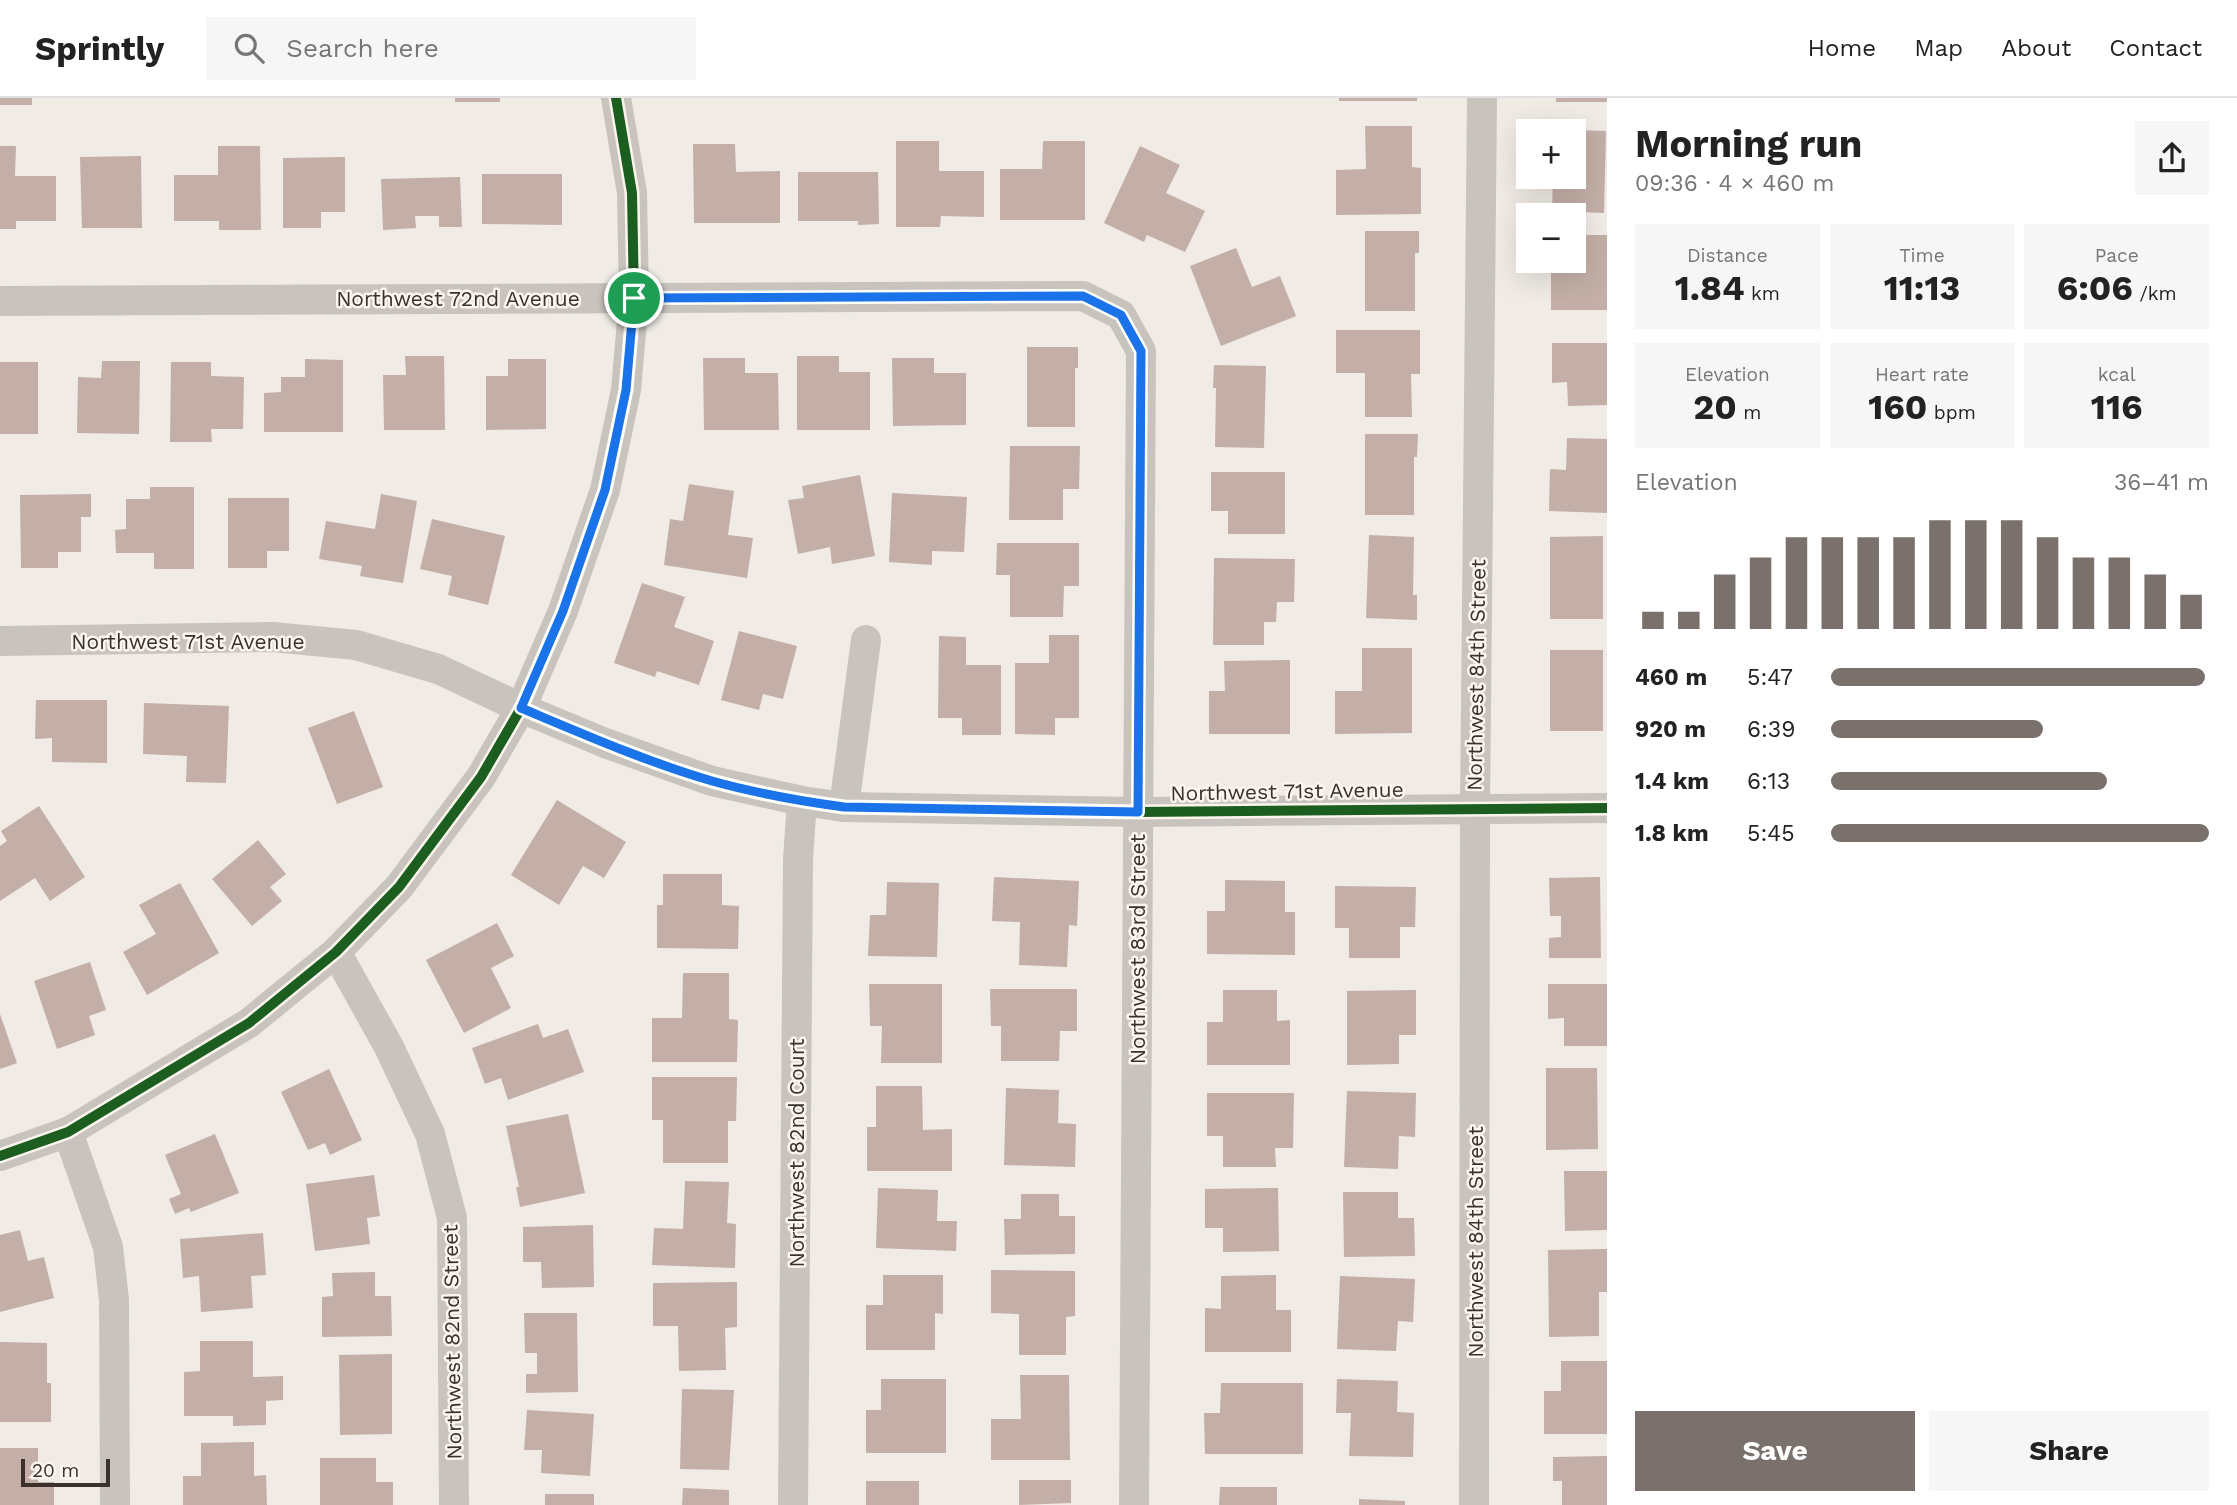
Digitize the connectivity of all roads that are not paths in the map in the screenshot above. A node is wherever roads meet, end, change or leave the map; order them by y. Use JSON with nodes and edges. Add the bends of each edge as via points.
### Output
{"nodes":[{"id":1,"x":616,"y":98,"type":"edge"},
{"id":2,"x":1482,"y":98,"type":"edge"},
{"id":3,"x":634,"y":298,"type":"junction"},
{"id":4,"x":0,"y":301,"type":"edge"},
{"id":5,"x":1121,"y":315,"type":"joint"},
{"id":6,"x":0,"y":640,"type":"edge"},
{"id":7,"x":866,"y":640,"type":"dead end"},
{"id":8,"x":521,"y":708,"type":"junction"},
{"id":9,"x":802,"y":801,"type":"junction"},
{"id":10,"x":844,"y":807,"type":"junction"},
{"id":11,"x":1475,"y":808,"type":"junction"},
{"id":12,"x":1607,"y":808,"type":"edge"},
{"id":13,"x":1138,"y":812,"type":"junction"},
{"id":14,"x":336,"y":952,"type":"junction"},
{"id":15,"x":68,"y":1132,"type":"junction"},
{"id":16,"x":0,"y":1156,"type":"edge"},
{"id":17,"x":115,"y":1505,"type":"edge"},
{"id":18,"x":454,"y":1505,"type":"edge"},
{"id":19,"x":793,"y":1505,"type":"edge"},
{"id":20,"x":1134,"y":1505,"type":"edge"},
{"id":21,"x":1474,"y":1505,"type":"edge"}],
"edges":[{"from":1,"to":3,"type":"street","via":[[632,192]]},
{"from":2,"to":11,"type":"street","name":"Northwest 84th Street"},
{"from":3,"to":4,"type":"street","name":"Northwest 72nd Avenue"},
{"from":3,"to":5,"type":"street","name":"Northwest 72nd Avenue","via":[[1083,296]]},
{"from":3,"to":8,"type":"street","via":[[626,390],[605,490],[563,611]]},
{"from":5,"to":13,"type":"street","name":"Northwest 83rd Street","via":[[1141,351]]},
{"from":6,"to":8,"type":"street","name":"Northwest 71st Avenue","via":[[273,637],[356,645],[438,669]]},
{"from":7,"to":10,"type":"street"},
{"from":8,"to":9,"type":"street","name":"Northwest 71st Avenue","via":[[712,781]]},
{"from":8,"to":14,"type":"street","via":[[481,777],[399,887]]},
{"from":9,"to":10,"type":"street","name":"Northwest 71st Avenue"},
{"from":9,"to":19,"type":"street","name":"Northwest 82nd Court"},
{"from":10,"to":13,"type":"street","name":"Northwest 71st Avenue"},
{"from":11,"to":12,"type":"street","name":"Northwest 71st Avenue"},
{"from":11,"to":13,"type":"street","name":"Northwest 71st Avenue"},
{"from":11,"to":21,"type":"street","name":"Northwest 84th Street"},
{"from":13,"to":20,"type":"street","name":"Northwest 83rd Street"},
{"from":14,"to":15,"type":"street","via":[[249,1024]]},
{"from":14,"to":18,"type":"street","name":"Northwest 82nd Street","via":[[430,1134],[452,1218]]},
{"from":15,"to":16,"type":"street"},
{"from":15,"to":17,"type":"street","via":[[108,1247],[114,1300]]}]}
